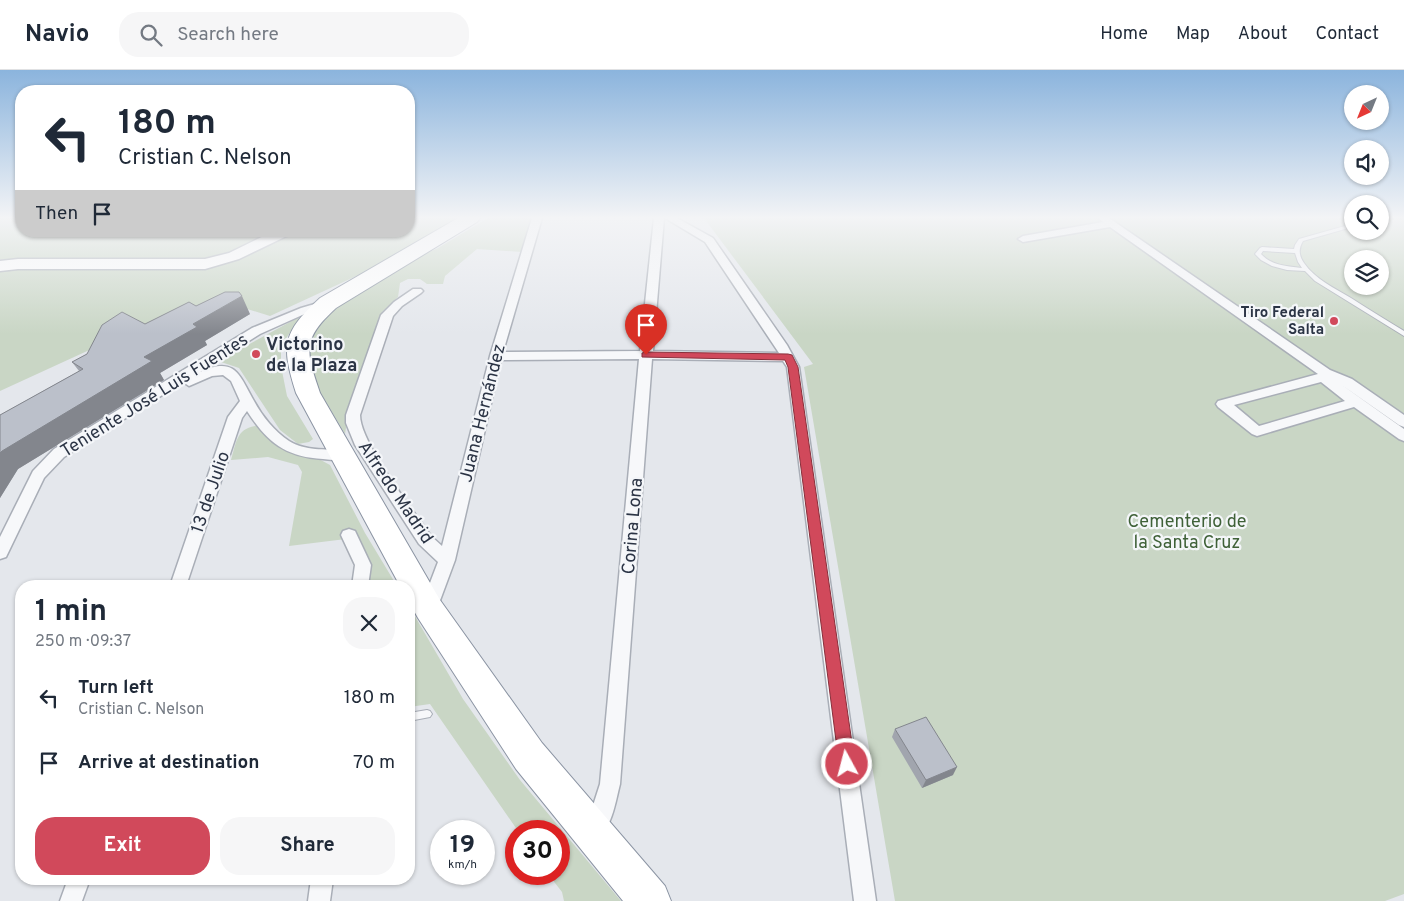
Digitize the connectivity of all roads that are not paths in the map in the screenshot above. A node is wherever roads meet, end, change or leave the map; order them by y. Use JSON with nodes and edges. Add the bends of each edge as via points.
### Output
{"nodes":[{"id":1,"x":231,"y":257,"type":"edge"},
{"id":2,"x":406,"y":257,"type":"edge"},
{"id":3,"x":525,"y":257,"type":"edge"},
{"id":4,"x":655,"y":257,"type":"edge"},
{"id":5,"x":720,"y":257,"type":"edge"},
{"id":6,"x":1158,"y":257,"type":"edge"},
{"id":7,"x":1260,"y":257,"type":"edge"},
{"id":8,"x":1299,"y":257,"type":"edge"},
{"id":9,"x":0,"y":266,"type":"edge"},
{"id":10,"x":1307,"y":270,"type":"junction"},
{"id":11,"x":417,"y":291,"type":"dead end"},
{"id":12,"x":328,"y":303,"type":"junction"},
{"id":13,"x":1404,"y":334,"type":"edge"},
{"id":14,"x":646,"y":355,"type":"junction"},
{"id":15,"x":496,"y":356,"type":"junction"},
{"id":16,"x":788,"y":357,"type":"junction"},
{"id":17,"x":1325,"y":375,"type":"junction"},
{"id":18,"x":247,"y":401,"type":"junction"},
{"id":19,"x":1356,"y":402,"type":"junction"},
{"id":20,"x":1404,"y":422,"type":"edge"},
{"id":21,"x":89,"y":436,"type":"junction"},
{"id":22,"x":1404,"y":436,"type":"edge"},
{"id":23,"x":342,"y":455,"type":"junction"},
{"id":24,"x":349,"y":535,"type":"dead end"},
{"id":25,"x":0,"y":553,"type":"edge"},
{"id":26,"x":447,"y":560,"type":"junction"},
{"id":27,"x":180,"y":580,"type":"edge"},
{"id":28,"x":361,"y":580,"type":"edge"},
{"id":29,"x":413,"y":580,"type":"edge"},
{"id":30,"x":415,"y":584,"type":"edge"},
{"id":31,"x":429,"y":609,"type":"junction"},
{"id":32,"x":427,"y":714,"type":"dead end"},
{"id":33,"x":415,"y":716,"type":"edge"},
{"id":34,"x":591,"y":830,"type":"junction"},
{"id":35,"x":77,"y":885,"type":"edge"},
{"id":36,"x":321,"y":885,"type":"edge"},
{"id":37,"x":71,"y":901,"type":"edge"},
{"id":38,"x":320,"y":901,"type":"edge"},
{"id":39,"x":650,"y":901,"type":"edge"},
{"id":40,"x":865,"y":901,"type":"edge"}],
"edges":[{"from":1,"to":9,"type":"street","via":[[205,264]]},
{"from":2,"to":12,"type":"highway"},
{"from":3,"to":15,"type":"street","name":"Juana Hernández"},
{"from":4,"to":14,"type":"street","name":"Corina Lona"},
{"from":5,"to":16,"type":"street"},
{"from":6,"to":17,"type":"street"},
{"from":7,"to":10,"type":"lane","via":[[1272,265]]},
{"from":8,"to":10,"type":"lane"},
{"from":10,"to":13,"type":"lane","via":[[1329,288]]},
{"from":11,"to":26,"type":"street","name":"Alfredo Madrid","via":[[387,315],[353,423],[360,442],[425,540]]},
{"from":12,"to":21,"type":"street","name":"Teniente José Luis Fuentes","via":[[256,331]]},
{"from":12,"to":23,"type":"highway","via":[[310,318],[299,335],[297,358],[308,393]]},
{"from":14,"to":15,"type":"street"},
{"from":14,"to":16,"type":"street"},
{"from":14,"to":34,"type":"street","name":"Corina Lona","via":[[610,784],[599,821]]},
{"from":15,"to":26,"type":"street","name":"Juana Hernández"},
{"from":16,"to":40,"type":"street","via":[[795,375]]},
{"from":17,"to":19,"type":"street","via":[[1328,382]]},
{"from":17,"to":19,"type":"street","via":[[1223,404],[1257,430]]},
{"from":17,"to":20,"type":"street","via":[[1347,382]]},
{"from":18,"to":21,"type":"street","via":[[233,374],[216,370]]},
{"from":18,"to":23,"type":"street","via":[[284,444],[308,453]]},
{"from":18,"to":27,"type":"street","name":"13 de Julio","via":[[235,417]]},
{"from":19,"to":22,"type":"street"},
{"from":21,"to":25,"type":"street","name":"Teniente José Luis Fuentes","via":[[59,454],[38,475]]},
{"from":23,"to":29,"type":"highway"},
{"from":24,"to":28,"type":"street","via":[[363,565]]},
{"from":26,"to":31,"type":"street","name":"Juana Hernández"},
{"from":30,"to":31,"type":"highway"},
{"from":31,"to":34,"type":"highway","via":[[530,756]]},
{"from":32,"to":33,"type":"lane"},
{"from":34,"to":39,"type":"highway"},
{"from":35,"to":37,"type":"street"},
{"from":36,"to":38,"type":"street"}]}
